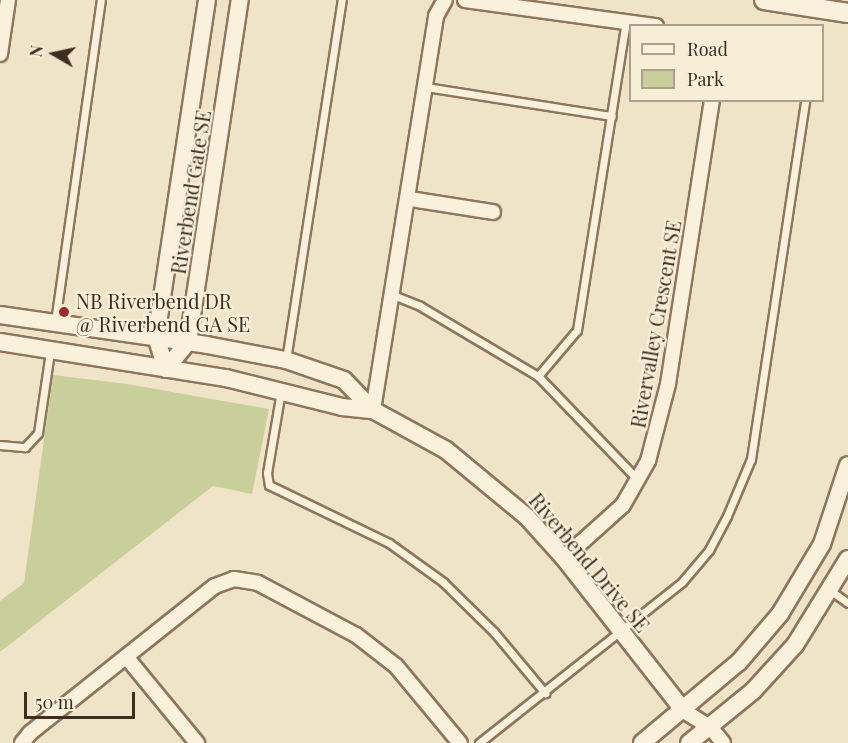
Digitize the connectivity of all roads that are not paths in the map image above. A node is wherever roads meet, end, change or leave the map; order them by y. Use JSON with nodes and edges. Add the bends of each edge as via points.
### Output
{"nodes":[{"id":1,"x":8,"y":0,"type":"edge"},
{"id":2,"x":101,"y":0,"type":"edge"},
{"id":3,"x":207,"y":0,"type":"edge"},
{"id":4,"x":240,"y":0,"type":"edge"},
{"id":5,"x":342,"y":0,"type":"edge"},
{"id":6,"x":443,"y":0,"type":"edge"},
{"id":7,"x":465,"y":0,"type":"edge"},
{"id":8,"x":764,"y":0,"type":"edge"},
{"id":9,"x":822,"y":9,"type":"junction"},
{"id":10,"x":848,"y":13,"type":"edge"},
{"id":11,"x":626,"y":21,"type":"junction"},
{"id":12,"x":2,"y":22,"type":"edge"},
{"id":13,"x":848,"y":23,"type":"edge"},
{"id":14,"x":644,"y":24,"type":"edge"},
{"id":15,"x":0,"y":54,"type":"edge"},
{"id":16,"x":426,"y":87,"type":"junction"},
{"id":17,"x":711,"y":102,"type":"edge"},
{"id":18,"x":805,"y":102,"type":"edge"},
{"id":19,"x":612,"y":116,"type":"junction"},
{"id":20,"x":410,"y":199,"type":"junction"},
{"id":21,"x":494,"y":212,"type":"dead end"},
{"id":22,"x":393,"y":295,"type":"junction"},
{"id":23,"x":0,"y":315,"type":"edge"},
{"id":24,"x":55,"y":322,"type":"junction"},
{"id":25,"x":156,"y":337,"type":"junction"},
{"id":26,"x":0,"y":342,"type":"edge"},
{"id":27,"x":188,"y":342,"type":"junction"},
{"id":28,"x":50,"y":352,"type":"junction"},
{"id":29,"x":286,"y":360,"type":"junction"},
{"id":30,"x":166,"y":369,"type":"junction"},
{"id":31,"x":538,"y":376,"type":"junction"},
{"id":32,"x":281,"y":390,"type":"junction"},
{"id":33,"x":373,"y":410,"type":"junction"},
{"id":34,"x":0,"y":445,"type":"edge"},
{"id":35,"x":848,"y":465,"type":"edge"},
{"id":36,"x":638,"y":480,"type":"junction"},
{"id":37,"x":564,"y":558,"type":"junction"},
{"id":38,"x":848,"y":559,"type":"edge"},
{"id":39,"x":831,"y":591,"type":"junction"},
{"id":40,"x":848,"y":603,"type":"edge"},
{"id":41,"x":624,"y":632,"type":"junction"},
{"id":42,"x":128,"y":659,"type":"junction"},
{"id":43,"x":545,"y":693,"type":"junction"},
{"id":44,"x":684,"y":711,"type":"junction"},
{"id":45,"x":698,"y":738,"type":"edge"},
{"id":46,"x":22,"y":743,"type":"edge"},
{"id":47,"x":197,"y":743,"type":"edge"},
{"id":48,"x":460,"y":743,"type":"edge"},
{"id":49,"x":479,"y":743,"type":"edge"},
{"id":50,"x":642,"y":743,"type":"edge"},
{"id":51,"x":723,"y":743,"type":"edge"}],
"edges":[{"from":1,"to":12,"type":"street"},
{"from":2,"to":24,"type":"lane"},
{"from":3,"to":25,"type":"street","name":"Riverbend Gate SE"},
{"from":4,"to":27,"type":"street","name":"Riverbend Gate SE"},
{"from":5,"to":29,"type":"lane"},
{"from":6,"to":16,"type":"street","via":[[436,16]]},
{"from":7,"to":11,"type":"street"},
{"from":8,"to":9,"type":"main road"},
{"from":9,"to":10,"type":"main road"},
{"from":9,"to":13,"type":"main road"},
{"from":11,"to":14,"type":"street"},
{"from":11,"to":19,"type":"lane"},
{"from":12,"to":15,"type":"street"},
{"from":16,"to":19,"type":"lane"},
{"from":16,"to":20,"type":"street"},
{"from":17,"to":36,"type":"street","name":"Rivervalley Crescent SE","via":[[664,407],[648,462]]},
{"from":18,"to":41,"type":"lane","via":[[751,459],[709,550],[682,582]]},
{"from":19,"to":31,"type":"lane","via":[[577,330]]},
{"from":20,"to":21,"type":"street"},
{"from":20,"to":22,"type":"street"},
{"from":22,"to":31,"type":"lane","via":[[420,306]]},
{"from":22,"to":33,"type":"street"},
{"from":23,"to":24,"type":"street","name":"Riverbend Drive SE"},
{"from":24,"to":25,"type":"street","name":"Riverbend Drive SE"},
{"from":25,"to":27,"type":"street","name":"Riverbend Drive SE"},
{"from":25,"to":30,"type":"street","name":"Riverbend Gate SE"},
{"from":26,"to":28,"type":"street","name":"Riverbend Drive SE"},
{"from":27,"to":29,"type":"street","name":"Riverbend Drive SE"},
{"from":27,"to":30,"type":"street"},
{"from":28,"to":30,"type":"street","name":"Riverbend Drive SE"},
{"from":28,"to":34,"type":"lane","via":[[38,434],[25,447]]},
{"from":29,"to":33,"type":"street","name":"Riverbend Drive SE","via":[[344,380]]},
{"from":30,"to":32,"type":"street","name":"Riverbend Drive SE"},
{"from":31,"to":36,"type":"lane"},
{"from":32,"to":33,"type":"street","name":"Riverbend Drive SE","via":[[342,407]]},
{"from":32,"to":43,"type":"lane","via":[[267,473],[269,485],[389,543],[443,582],[494,632]]},
{"from":33,"to":37,"type":"street","name":"Riverbend Drive SE","via":[[421,435],[478,474],[527,517]]},
{"from":35,"to":44,"type":"street","via":[[822,544],[791,598],[739,662]]},
{"from":36,"to":37,"type":"street","name":"Rivervalley Crescent SE","via":[[623,505]]},
{"from":37,"to":41,"type":"street","name":"Riverbend Drive SE"},
{"from":38,"to":39,"type":"street"},
{"from":39,"to":40,"type":"lane"},
{"from":39,"to":45,"type":"street","via":[[775,668]]},
{"from":41,"to":43,"type":"lane"},
{"from":41,"to":44,"type":"street","name":"Riverbend Drive SE"},
{"from":42,"to":46,"type":"street"},
{"from":42,"to":47,"type":"street"},
{"from":42,"to":48,"type":"street","via":[[215,586],[246,579],[293,599],[347,630],[396,666]]},
{"from":43,"to":49,"type":"lane"},
{"from":44,"to":45,"type":"street"},
{"from":44,"to":45,"type":"street"},
{"from":44,"to":50,"type":"street"},
{"from":45,"to":51,"type":"street"}]}
